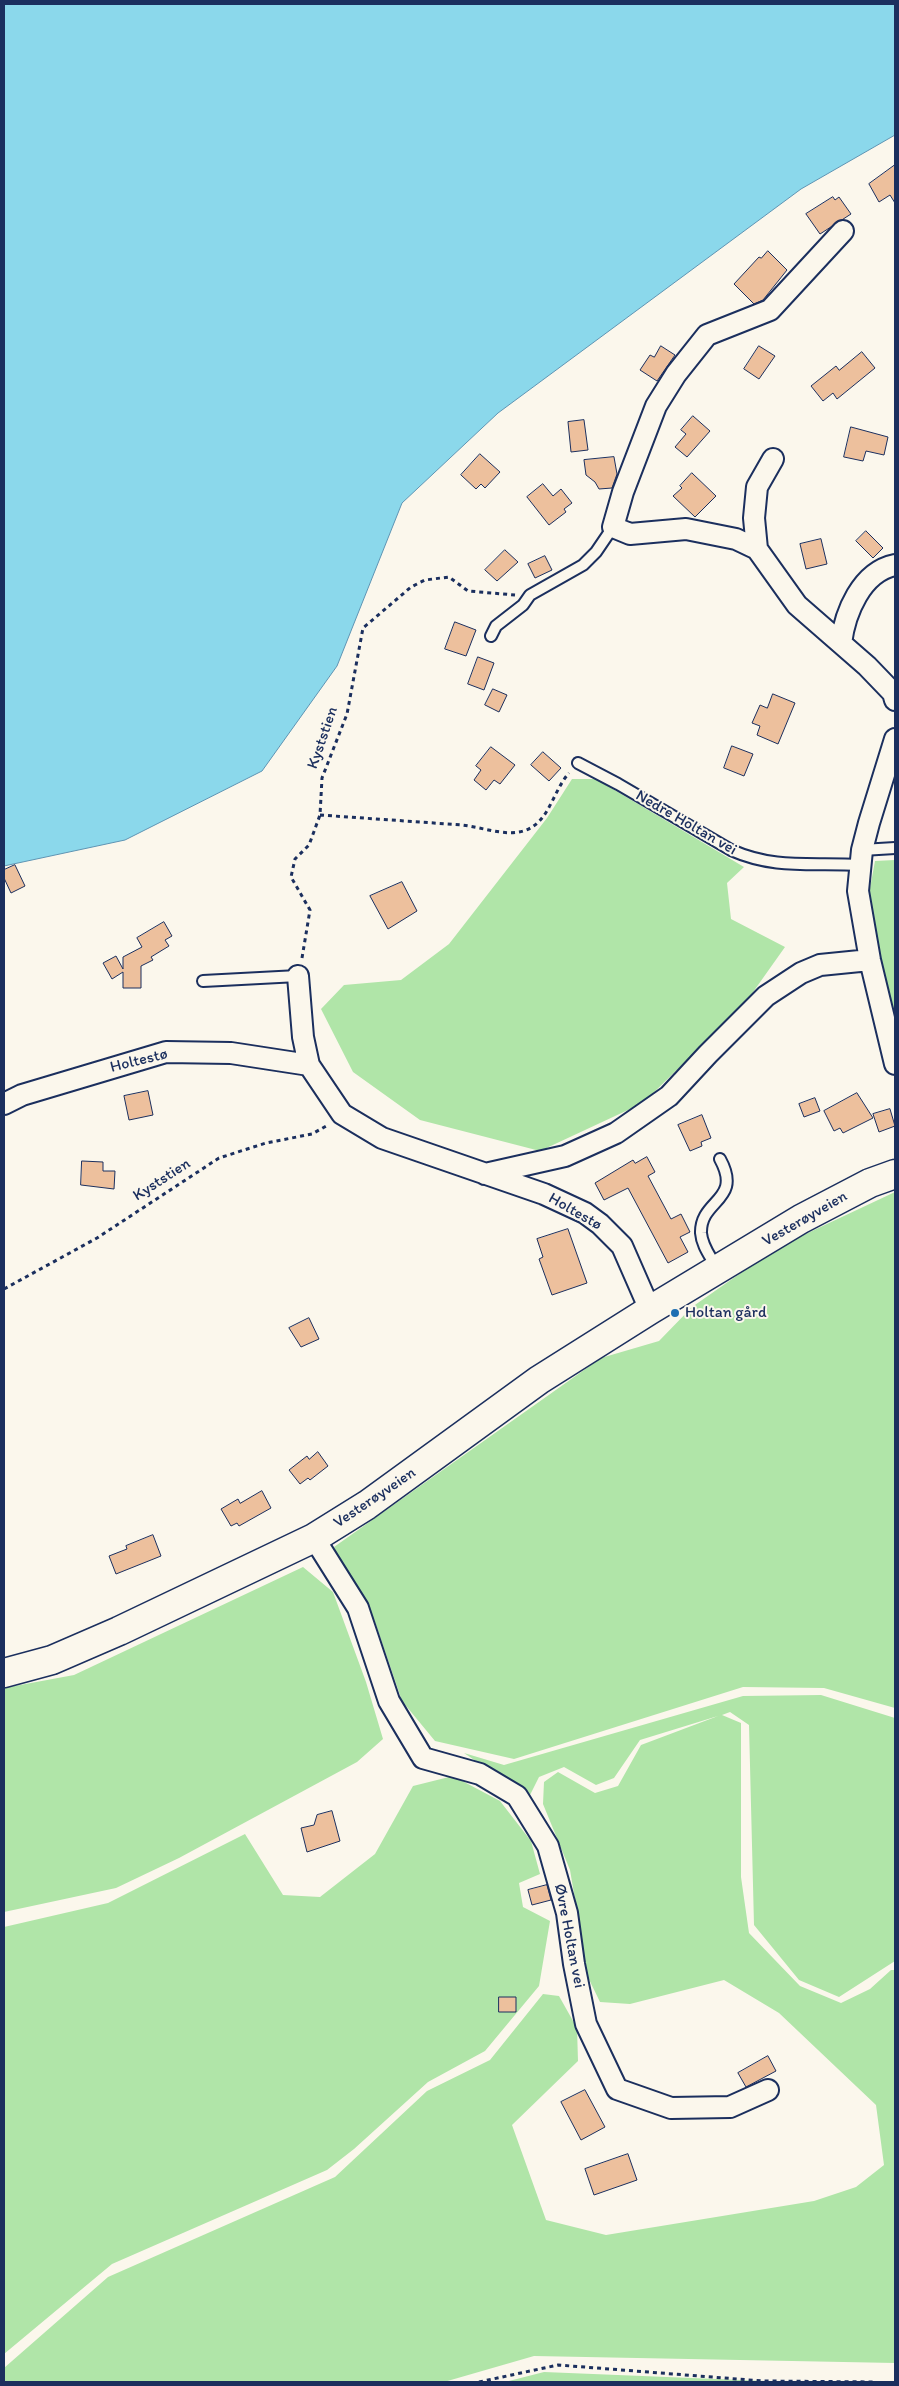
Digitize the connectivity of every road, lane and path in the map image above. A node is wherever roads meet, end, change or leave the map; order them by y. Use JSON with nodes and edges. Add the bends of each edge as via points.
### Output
{"nodes":[{"id":1,"x":842,"y":231,"type":"dead end"},
{"id":2,"x":773,"y":459,"type":"dead end"},
{"id":3,"x":613,"y":527,"type":"junction"},
{"id":4,"x":757,"y":549,"type":"junction"},
{"id":5,"x":895,"y":565,"type":"edge"},
{"id":6,"x":530,"y":595,"type":"junction"},
{"id":7,"x":491,"y":636,"type":"dead end"},
{"id":8,"x":841,"y":644,"type":"junction"},
{"id":9,"x":895,"y":700,"type":"edge"},
{"id":10,"x":895,"y":739,"type":"edge"},
{"id":11,"x":578,"y":763,"type":"joint"},
{"id":12,"x":320,"y":815,"type":"junction"},
{"id":13,"x":895,"y":848,"type":"edge"},
{"id":14,"x":861,"y":857,"type":"junction"},
{"id":15,"x":870,"y":960,"type":"junction"},
{"id":16,"x":298,"y":976,"type":"junction"},
{"id":17,"x":203,"y":981,"type":"dead end"},
{"id":18,"x":895,"y":1064,"type":"edge"},
{"id":19,"x":309,"y":1065,"type":"junction"},
{"id":20,"x":4,"y":1104,"type":"edge"},
{"id":21,"x":342,"y":1114,"type":"junction"},
{"id":22,"x":720,"y":1160,"type":"dead end"},
{"id":23,"x":485,"y":1174,"type":"junction"},
{"id":24,"x":895,"y":1174,"type":"edge"},
{"id":25,"x":718,"y":1270,"type":"junction"},
{"id":26,"x":4,"y":1289,"type":"edge"},
{"id":27,"x":650,"y":1310,"type":"junction"},
{"id":28,"x":314,"y":1538,"type":"junction"},
{"id":29,"x":4,"y":1673,"type":"edge"},
{"id":30,"x":768,"y":2090,"type":"dead end"},
{"id":31,"x":479,"y":2382,"type":"edge"},
{"id":32,"x":876,"y":2382,"type":"edge"}],
"edges":[{"from":1,"to":3,"type":"street","via":[[770,310],[707,334],[676,374],[656,406]]},
{"from":2,"to":4,"type":"street","via":[[757,488],[754,518]]},
{"from":3,"to":4,"type":"street","via":[[630,534],[686,529],[736,540]]},
{"from":3,"to":6,"type":"lane","via":[[583,565]]},
{"from":4,"to":8,"type":"street","via":[[797,605]]},
{"from":5,"to":8,"type":"street","via":[[885,567],[859,590],[844,624]]},
{"from":6,"to":7,"type":"lane","via":[[523,605],[496,626]]},
{"from":6,"to":12,"type":"path","name":"Kyststien","via":[[468,591],[449,577],[425,580],[410,587],[363,628],[347,714],[322,778]]},
{"from":8,"to":9,"type":"street","via":[[867,666],[893,693]]},
{"from":10,"to":14,"type":"street"},
{"from":11,"to":12,"type":"path","via":[[566,776],[547,812],[532,828],[518,832],[502,834],[462,825]]},
{"from":11,"to":14,"type":"lane","name":"Nedre Holtan vei","via":[[749,858],[780,864]]},
{"from":12,"to":16,"type":"path","name":"Kyststien","via":[[309,845],[295,859],[291,876],[310,910]]},
{"from":13,"to":14,"type":"lane","name":"Nedre Holtan vei"},
{"from":14,"to":15,"type":"street","via":[[859,899]]},
{"from":15,"to":18,"type":"street"},
{"from":15,"to":23,"type":"street","via":[[820,965],[801,973],[766,996],[669,1096],[616,1133],[565,1156]]},
{"from":16,"to":17,"type":"lane"},
{"from":16,"to":19,"type":"street","name":"Holtestø","via":[[303,1037]]},
{"from":19,"to":20,"type":"street","name":"Holtestø","via":[[231,1053],[166,1052],[22,1095]]},
{"from":19,"to":21,"type":"street","name":"Holtestø"},
{"from":21,"to":23,"type":"street","name":"Holtestø","via":[[382,1138]]},
{"from":21,"to":26,"type":"path","name":"Kyststien","via":[[312,1134],[266,1143],[219,1158],[97,1238]]},
{"from":22,"to":25,"type":"lane","via":[[727,1172],[727,1188],[702,1222],[701,1233],[703,1244]]},
{"from":23,"to":27,"type":"street","name":"Holtestø","via":[[544,1194],[585,1213],[600,1224],[622,1246]]},
{"from":24,"to":25,"type":"main road","name":"Vesterøyveien","via":[[870,1183],[810,1215]]},
{"from":25,"to":27,"type":"main road","name":"Vesterøyveien"},
{"from":27,"to":28,"type":"main road","name":"Vesterøyveien","via":[[539,1380],[374,1500]]},
{"from":28,"to":29,"type":"main road","name":"Vesterøyveien","via":[[119,1631],[52,1660]]},
{"from":28,"to":30,"type":"street","name":"Øvre Holtan vei","via":[[358,1608],[389,1702],[423,1758],[480,1774],[517,1796],[548,1846],[567,1913],[586,2024],[617,2089],[672,2108],[730,2108]]},
{"from":31,"to":32,"type":"path","via":[[558,2365],[763,2381]]}]}
